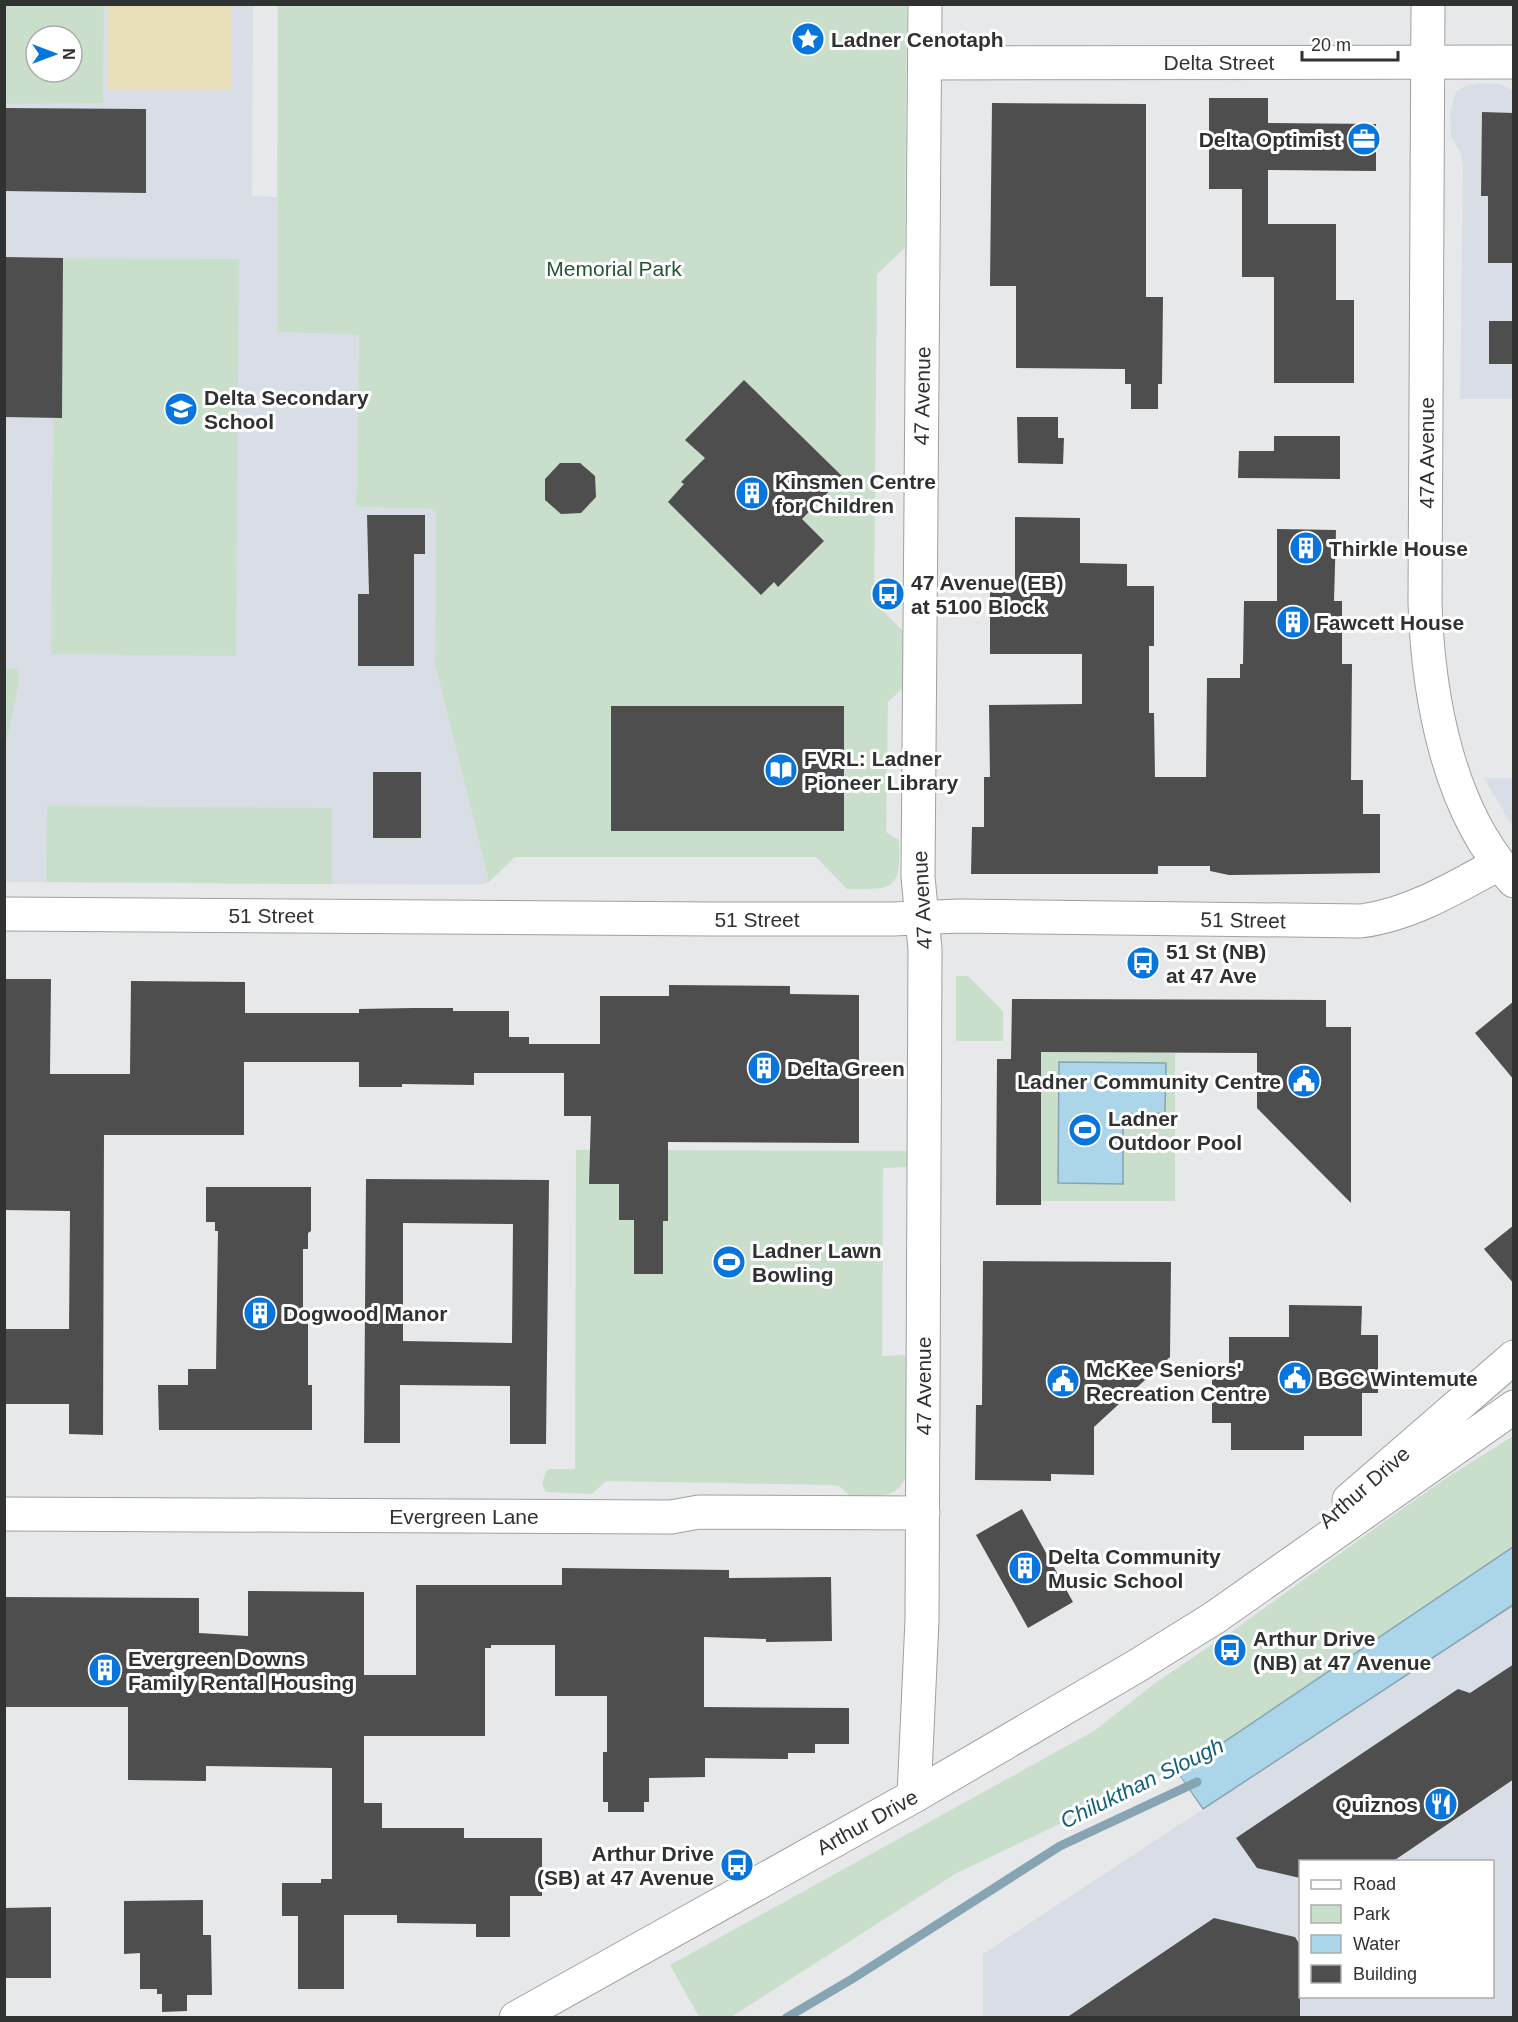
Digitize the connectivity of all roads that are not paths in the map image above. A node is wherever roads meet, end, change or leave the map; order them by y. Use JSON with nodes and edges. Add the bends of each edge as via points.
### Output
{"nodes":[{"id":1,"x":925,"y":4,"type":"edge"},
{"id":2,"x":1428,"y":4,"type":"edge"},
{"id":3,"x":1428,"y":62,"type":"junction"},
{"id":4,"x":1514,"y":62,"type":"edge"},
{"id":5,"x":925,"y":63,"type":"junction"},
{"id":6,"x":1506,"y":873,"type":"edge"},
{"id":7,"x":4,"y":914,"type":"edge"},
{"id":8,"x":922,"y":917,"type":"junction"},
{"id":9,"x":1514,"y":1357,"type":"edge"},
{"id":10,"x":1514,"y":1407,"type":"edge"},
{"id":11,"x":923,"y":1513,"type":"junction"},
{"id":12,"x":4,"y":1514,"type":"edge"},
{"id":13,"x":1214,"y":1618,"type":"junction"},
{"id":14,"x":914,"y":1796,"type":"junction"},
{"id":15,"x":516,"y":2018,"type":"edge"}],
"edges":[{"from":1,"to":5,"type":"street","name":"47 Avenue"},
{"from":2,"to":3,"type":"street","name":"47A Avenue"},
{"from":3,"to":4,"type":"street","name":"Delta Street"},
{"from":3,"to":5,"type":"street","name":"Delta Street"},
{"from":3,"to":6,"type":"street","name":"47A Avenue","via":[[1426,647],[1432,690],[1454,775],[1467,808]]},
{"from":5,"to":8,"type":"street","name":"47 Avenue","via":[[918,877]]},
{"from":6,"to":8,"type":"street","name":"51 Street","via":[[1403,911],[1360,921]]},
{"from":7,"to":8,"type":"street","name":"51 Street"},
{"from":8,"to":11,"type":"street","name":"47 Avenue"},
{"from":9,"to":13,"type":"street","name":"Arthur Drive"},
{"from":10,"to":13,"type":"street","name":"Arthur Drive"},
{"from":11,"to":12,"type":"street","name":"Evergreen Lane","via":[[699,1512],[671,1517]]},
{"from":11,"to":14,"type":"street","name":"47 Avenue"},
{"from":13,"to":14,"type":"street","name":"Arthur Drive"},
{"from":14,"to":15,"type":"street","name":"Arthur Drive"}]}
